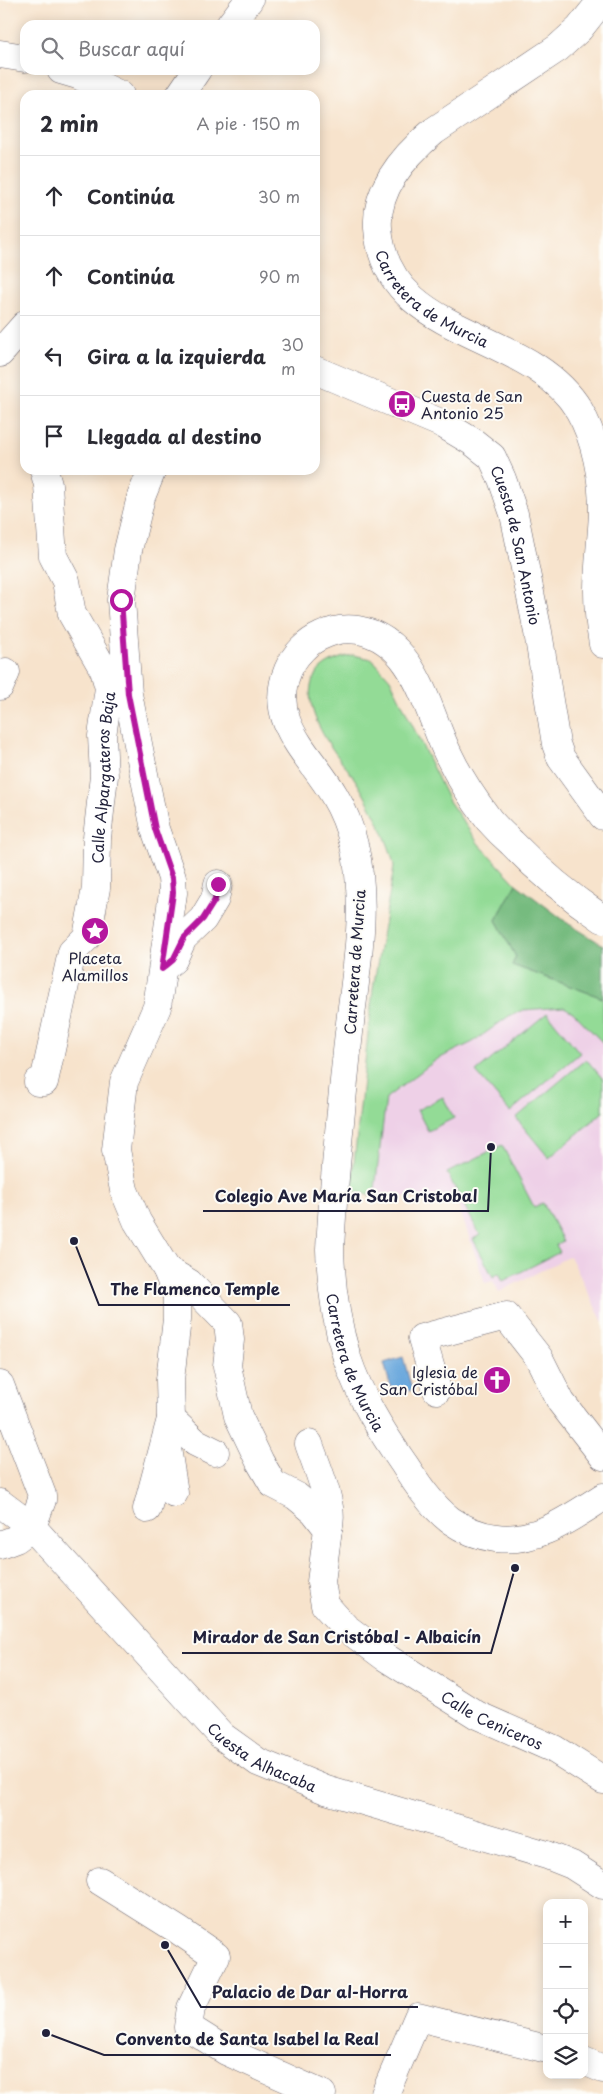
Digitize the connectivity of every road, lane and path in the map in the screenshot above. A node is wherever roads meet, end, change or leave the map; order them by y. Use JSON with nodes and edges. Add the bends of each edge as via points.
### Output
{"nodes":[{"id":1,"x":249,"y":0,"type":"edge"},
{"id":2,"x":602,"y":0,"type":"edge"},
{"id":3,"x":234,"y":20,"type":"edge"},
{"id":4,"x":0,"y":54,"type":"edge"},
{"id":5,"x":20,"y":57,"type":"edge"},
{"id":6,"x":78,"y":75,"type":"edge"},
{"id":7,"x":194,"y":75,"type":"edge"},
{"id":8,"x":110,"y":90,"type":"edge"},
{"id":9,"x":184,"y":90,"type":"edge"},
{"id":10,"x":20,"y":320,"type":"edge"},
{"id":11,"x":20,"y":331,"type":"edge"},
{"id":12,"x":0,"y":342,"type":"edge"},
{"id":13,"x":0,"y":353,"type":"edge"},
{"id":14,"x":320,"y":372,"type":"edge"},
{"id":15,"x":45,"y":475,"type":"edge"},
{"id":16,"x":150,"y":475,"type":"edge"},
{"id":17,"x":603,"y":644,"type":"edge"},
{"id":18,"x":118,"y":694,"type":"junction"},
{"id":19,"x":603,"y":816,"type":"edge"},
{"id":20,"x":218,"y":884,"type":"dead end"},
{"id":21,"x":603,"y":919,"type":"edge"},
{"id":22,"x":162,"y":969,"type":"junction"},
{"id":23,"x":38,"y":1082,"type":"dead end"},
{"id":24,"x":167,"y":1270,"type":"junction"},
{"id":25,"x":0,"y":1385,"type":"edge"},
{"id":26,"x":437,"y":1390,"type":"dead end"},
{"id":27,"x":169,"y":1430,"type":"junction"},
{"id":28,"x":309,"y":1444,"type":"dead end"},
{"id":29,"x":215,"y":1452,"type":"dead end"},
{"id":30,"x":603,"y":1456,"type":"edge"},
{"id":31,"x":174,"y":1493,"type":"dead end"},
{"id":32,"x":603,"y":1497,"type":"edge"},
{"id":33,"x":0,"y":1503,"type":"edge"},
{"id":34,"x":147,"y":1509,"type":"dead end"},
{"id":35,"x":32,"y":1527,"type":"junction"},
{"id":36,"x":328,"y":1529,"type":"junction"},
{"id":37,"x":0,"y":1545,"type":"edge"},
{"id":38,"x":603,"y":1780,"type":"edge"},
{"id":39,"x":100,"y":1881,"type":"dead end"},
{"id":40,"x":603,"y":1885,"type":"edge"},
{"id":41,"x":543,"y":2048,"type":"edge"},
{"id":42,"x":588,"y":2063,"type":"edge"},
{"id":43,"x":603,"y":2069,"type":"edge"},
{"id":44,"x":322,"y":2094,"type":"edge"},
{"id":45,"x":385,"y":2094,"type":"edge"}],
"edges":[{"from":1,"to":3,"type":"street"},
{"from":2,"to":17,"type":"street","name":"Carretera de Murcia","via":[[579,29],[558,48],[416,146],[388,184],[377,221],[382,255],[402,289],[455,328],[533,364],[566,392],[579,410],[590,432],[601,487],[603,511],[598,593]]},
{"from":4,"to":5,"type":"street"},
{"from":6,"to":8,"type":"street"},
{"from":7,"to":9,"type":"street"},
{"from":10,"to":12,"type":"street"},
{"from":11,"to":13,"type":"street"},
{"from":14,"to":19,"type":"street","name":"Cuesta de San Antonio","via":[[443,424],[492,457],[514,514],[556,744],[561,758]]},
{"from":15,"to":18,"type":"street","name":"Calle Alpargateros Baja","via":[[53,556],[66,582],[72,614],[104,670],[109,688]]},
{"from":16,"to":18,"type":"street","via":[[140,497],[128,550],[121,600]]},
{"from":18,"to":22,"type":"street","via":[[155,829],[172,878],[173,893]]},
{"from":18,"to":23,"type":"street","name":"Calle Alpargateros Baja","via":[[102,736],[104,776],[97,838],[96,888],[87,937],[72,952],[44,1082]]},
{"from":20,"to":22,"type":"street","via":[[215,900],[203,919],[184,938],[173,960]]},
{"from":21,"to":32,"type":"street","name":"Carretera de Murcia","via":[[556,885],[492,823],[449,758],[418,681],[405,659],[392,647],[366,632],[350,629],[322,636],[299,653],[284,679],[283,708],[292,736],[334,794],[346,819],[354,844],[360,892],[330,1249],[336,1318],[347,1358],[381,1430],[430,1500],[450,1520],[495,1538],[526,1536],[548,1531]]},
{"from":22,"to":24,"type":"street","via":[[158,1007],[124,1082],[116,1150],[124,1190],[137,1221]]},
{"from":24,"to":27,"type":"street","via":[[177,1296],[178,1319],[170,1380]]},
{"from":24,"to":36,"type":"street","via":[[189,1283],[228,1323],[227,1366],[238,1416],[260,1462],[274,1484],[314,1511]]},
{"from":25,"to":35,"type":"street","via":[[42,1495]]},
{"from":26,"to":30,"type":"street","via":[[422,1338],[506,1316],[539,1358],[561,1402]]},
{"from":27,"to":29,"type":"street"},
{"from":27,"to":31,"type":"street"},
{"from":27,"to":34,"type":"street"},
{"from":28,"to":36,"type":"street","name":"Calle Ceniceros","via":[[325,1492],[330,1522]]},
{"from":33,"to":35,"type":"street","name":"Cuesta Alhacaba"},
{"from":35,"to":37,"type":"street","via":[[16,1539]]},
{"from":35,"to":40,"type":"street","name":"Cuesta Alhacaba","via":[[222,1736],[258,1762],[326,1790],[547,1855],[572,1865]]},
{"from":36,"to":38,"type":"street","name":"Calle Ceniceros","via":[[321,1582],[325,1605],[345,1627],[385,1657],[477,1715],[554,1749]]},
{"from":39,"to":44,"type":"street","via":[[216,1956],[191,2008],[188,2027],[226,2051]]},
{"from":41,"to":45,"type":"street","via":[[418,2017]]},
{"from":42,"to":43,"type":"street"}]}
